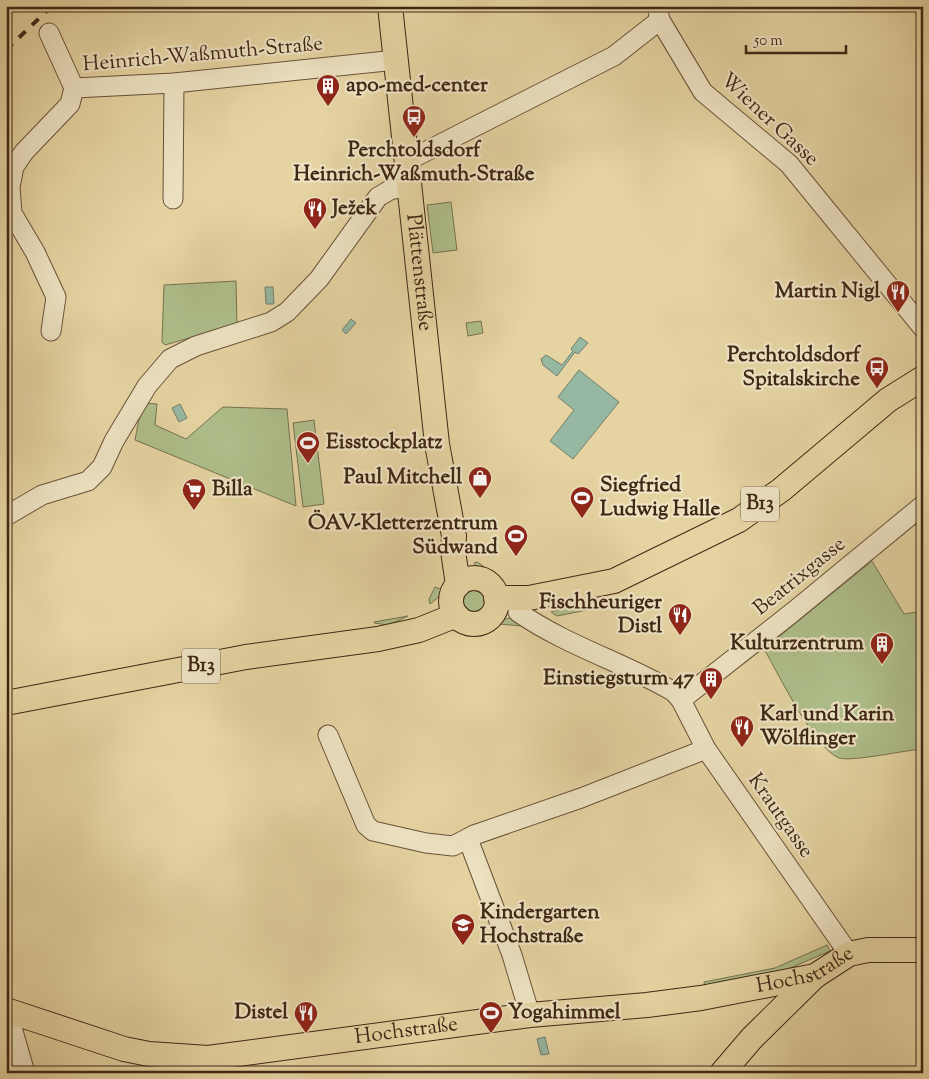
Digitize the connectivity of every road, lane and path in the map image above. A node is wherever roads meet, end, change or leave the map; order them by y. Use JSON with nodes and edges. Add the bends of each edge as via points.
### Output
{"nodes":[{"id":1,"x":390,"y":6,"type":"edge"},
{"id":2,"x":658,"y":13,"type":"edge"},
{"id":3,"x":49,"y":33,"type":"dead end"},
{"id":4,"x":396,"y":60,"type":"junction"},
{"id":5,"x":174,"y":83,"type":"junction"},
{"id":6,"x":74,"y":88,"type":"junction"},
{"id":7,"x":407,"y":161,"type":"junction"},
{"id":8,"x":409,"y":186,"type":"junction"},
{"id":9,"x":173,"y":199,"type":"dead end"},
{"id":10,"x":923,"y":328,"type":"edge"},
{"id":11,"x":51,"y":332,"type":"dead end"},
{"id":12,"x":923,"y":378,"type":"edge"},
{"id":13,"x":923,"y":505,"type":"edge"},
{"id":14,"x":6,"y":516,"type":"edge"},
{"id":15,"x":603,"y":584,"type":"junction"},
{"id":16,"x":462,"y":594,"type":"junction"},
{"id":17,"x":495,"y":606,"type":"junction"},
{"id":18,"x":518,"y":612,"type":"junction"},
{"id":19,"x":681,"y":700,"type":"junction"},
{"id":20,"x":6,"y":703,"type":"edge"},
{"id":21,"x":328,"y":735,"type":"dead end"},
{"id":22,"x":706,"y":749,"type":"junction"},
{"id":23,"x":468,"y":839,"type":"junction"},
{"id":24,"x":923,"y":950,"type":"edge"},
{"id":25,"x":849,"y":954,"type":"junction"},
{"id":26,"x":815,"y":976,"type":"junction"},
{"id":27,"x":6,"y":1010,"type":"edge"},
{"id":28,"x":530,"y":1015,"type":"junction"},
{"id":29,"x":25,"y":1073,"type":"edge"},
{"id":30,"x":722,"y":1073,"type":"edge"}],
"edges":[{"from":1,"to":4,"type":"main road","name":"Plättenstraße"},
{"from":2,"to":7,"type":"street","via":[[614,56]]},
{"from":2,"to":10,"type":"street","name":"Wiener Gasse","via":[[703,92],[789,164]]},
{"from":3,"to":6,"type":"street","name":"Heinrich-Waßmuth-Straße"},
{"from":4,"to":5,"type":"street","name":"Heinrich-Waßmuth-Straße"},
{"from":4,"to":7,"type":"main road","name":"Plättenstraße"},
{"from":5,"to":6,"type":"street","name":"Heinrich-Waßmuth-Straße"},
{"from":5,"to":9,"type":"street"},
{"from":6,"to":11,"type":"street","via":[[70,104],[14,167],[10,187],[12,213],[56,297]]},
{"from":7,"to":8,"type":"main road","name":"Plättenstraße"},
{"from":8,"to":14,"type":"street","via":[[390,190],[378,197],[319,279],[287,312],[271,322],[196,346],[170,359],[147,386],[102,467],[88,481],[42,496]]},
{"from":8,"to":16,"type":"main road","name":"Plättenstraße","via":[[437,444],[454,536],[466,560]]},
{"from":12,"to":15,"type":"main road","number":"B13","via":[[888,400],[781,490],[739,520],[638,572]]},
{"from":13,"to":19,"type":"street","name":"Beatrixgasse"},
{"from":15,"to":17,"type":"main road","number":"B13"},
{"from":15,"to":18,"type":"main road","number":"B13","via":[[562,604]]},
{"from":16,"to":17,"type":"main road","name":"Plättenstraße","via":[[491,586]]},
{"from":16,"to":17,"type":"main road","number":"B13","via":[[466,622],[484,622]]},
{"from":16,"to":20,"type":"main road","number":"B13","via":[[449,618],[420,630],[246,657]]},
{"from":17,"to":18,"type":"main road","number":"B13"},
{"from":18,"to":19,"type":"street","via":[[572,644],[664,686]]},
{"from":19,"to":22,"type":"street","name":"Krautgasse"},
{"from":21,"to":23,"type":"street","via":[[357,808],[373,831],[453,846]]},
{"from":22,"to":23,"type":"street"},
{"from":22,"to":25,"type":"street","name":"Krautgasse"},
{"from":23,"to":28,"type":"street","via":[[512,954]]},
{"from":24,"to":25,"type":"main road","name":"Hochstraße","via":[[868,950]]},
{"from":25,"to":26,"type":"main road","name":"Hochstraße"},
{"from":26,"to":28,"type":"main road","name":"Hochstraße","via":[[692,999]]},
{"from":26,"to":30,"type":"main road","via":[[752,1038]]},
{"from":27,"to":28,"type":"main road","name":"Hochstraße","via":[[124,1049],[208,1058]]},
{"from":27,"to":29,"type":"street"}]}
